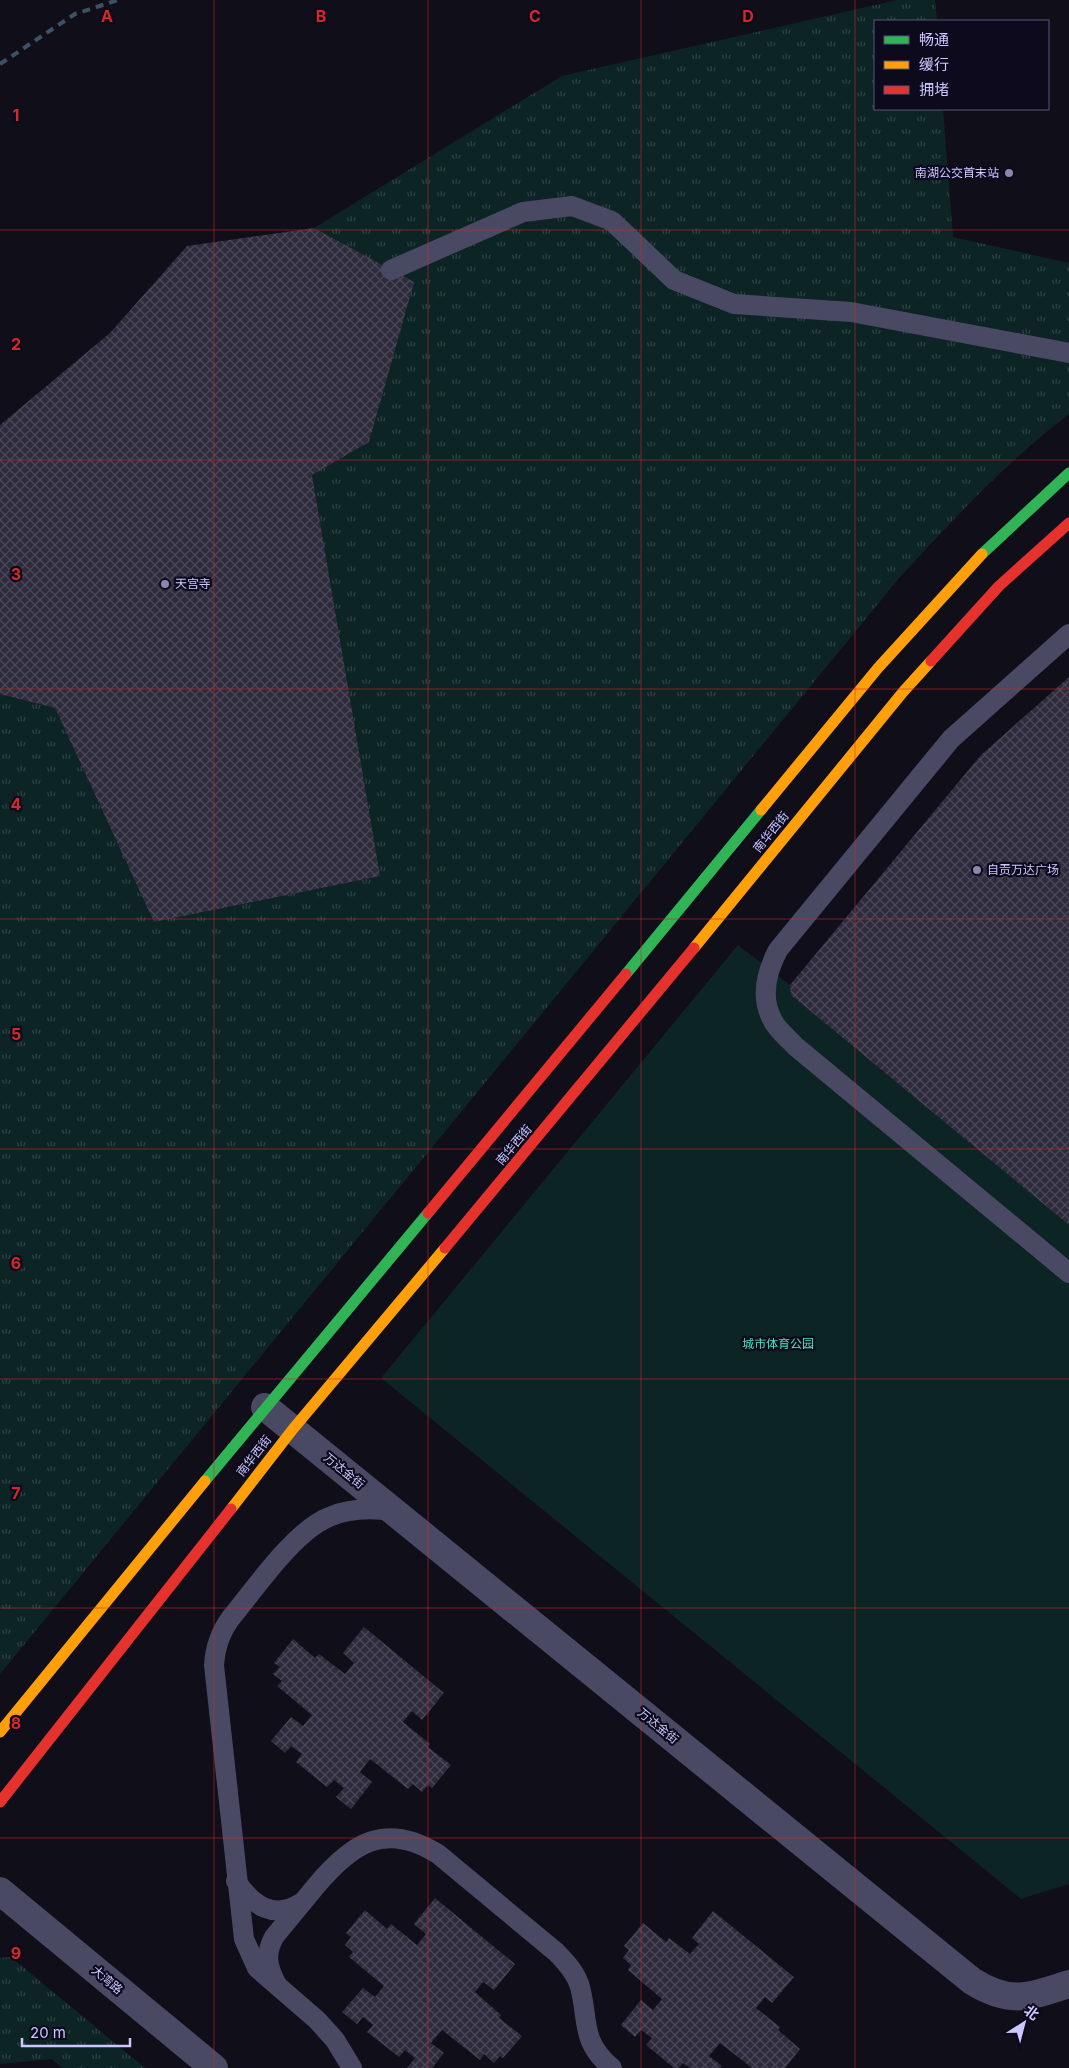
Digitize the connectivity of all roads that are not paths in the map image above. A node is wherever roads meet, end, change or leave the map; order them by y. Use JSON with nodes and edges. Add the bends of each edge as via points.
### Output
{"nodes":[{"id":1,"x":391,"y":270,"type":"dead end"},
{"id":2,"x":1069,"y":352,"type":"edge"},
{"id":3,"x":1069,"y":473,"type":"edge"},
{"id":4,"x":1069,"y":523,"type":"edge"},
{"id":5,"x":1069,"y":634,"type":"edge"},
{"id":6,"x":1069,"y":1273,"type":"edge"},
{"id":7,"x":265,"y":1407,"type":"junction"},
{"id":8,"x":292,"y":1429,"type":"junction"},
{"id":9,"x":394,"y":1512,"type":"junction"},
{"id":10,"x":0,"y":1732,"type":"edge"},
{"id":11,"x":0,"y":1802,"type":"edge"},
{"id":12,"x":236,"y":1881,"type":"junction"},
{"id":13,"x":0,"y":1891,"type":"edge"},
{"id":14,"x":303,"y":1902,"type":"junction"},
{"id":15,"x":1069,"y":1984,"type":"edge"},
{"id":16,"x":277,"y":1987,"type":"junction"},
{"id":17,"x":214,"y":2068,"type":"edge"},
{"id":18,"x":352,"y":2068,"type":"edge"},
{"id":19,"x":612,"y":2068,"type":"edge"}],
"edges":[{"from":1,"to":2,"type":"lane","via":[[523,212],[572,206],[612,221],[674,280],[734,304],[851,312]]},
{"from":3,"to":7,"type":"main road","name":"南华西街","via":[[972,563],[878,668]]},
{"from":4,"to":8,"type":"main road","name":"南华西街","via":[[999,586],[904,692],[609,1052]]},
{"from":5,"to":6,"type":"lane","via":[[951,739],[778,950],[765,989],[772,1019],[795,1046]]},
{"from":7,"to":8,"type":"street","name":"万达金街"},
{"from":7,"to":10,"type":"main road","name":"南华西街"},
{"from":8,"to":9,"type":"street","name":"万达金街"},
{"from":8,"to":11,"type":"main road","name":"南华西街"},
{"from":9,"to":12,"type":"lane","via":[[350,1511],[328,1517],[307,1531],[292,1544],[224,1627],[214,1665]]},
{"from":9,"to":15,"type":"street","name":"万达金街","via":[[972,1981],[1002,1996],[1043,1992]]},
{"from":12,"to":14,"type":"lane","via":[[245,1894],[265,1908],[291,1909]]},
{"from":12,"to":16,"type":"lane","via":[[241,1926],[249,1954],[257,1968]]},
{"from":13,"to":17,"type":"street","name":"大湾路"},
{"from":14,"to":16,"type":"lane","via":[[269,1946],[268,1967]]},
{"from":14,"to":19,"type":"lane","via":[[335,1864],[369,1841],[407,1839],[425,1846],[556,1952],[571,1968],[580,1987],[587,2034]]},
{"from":16,"to":18,"type":"lane","via":[[322,2025]]}]}
